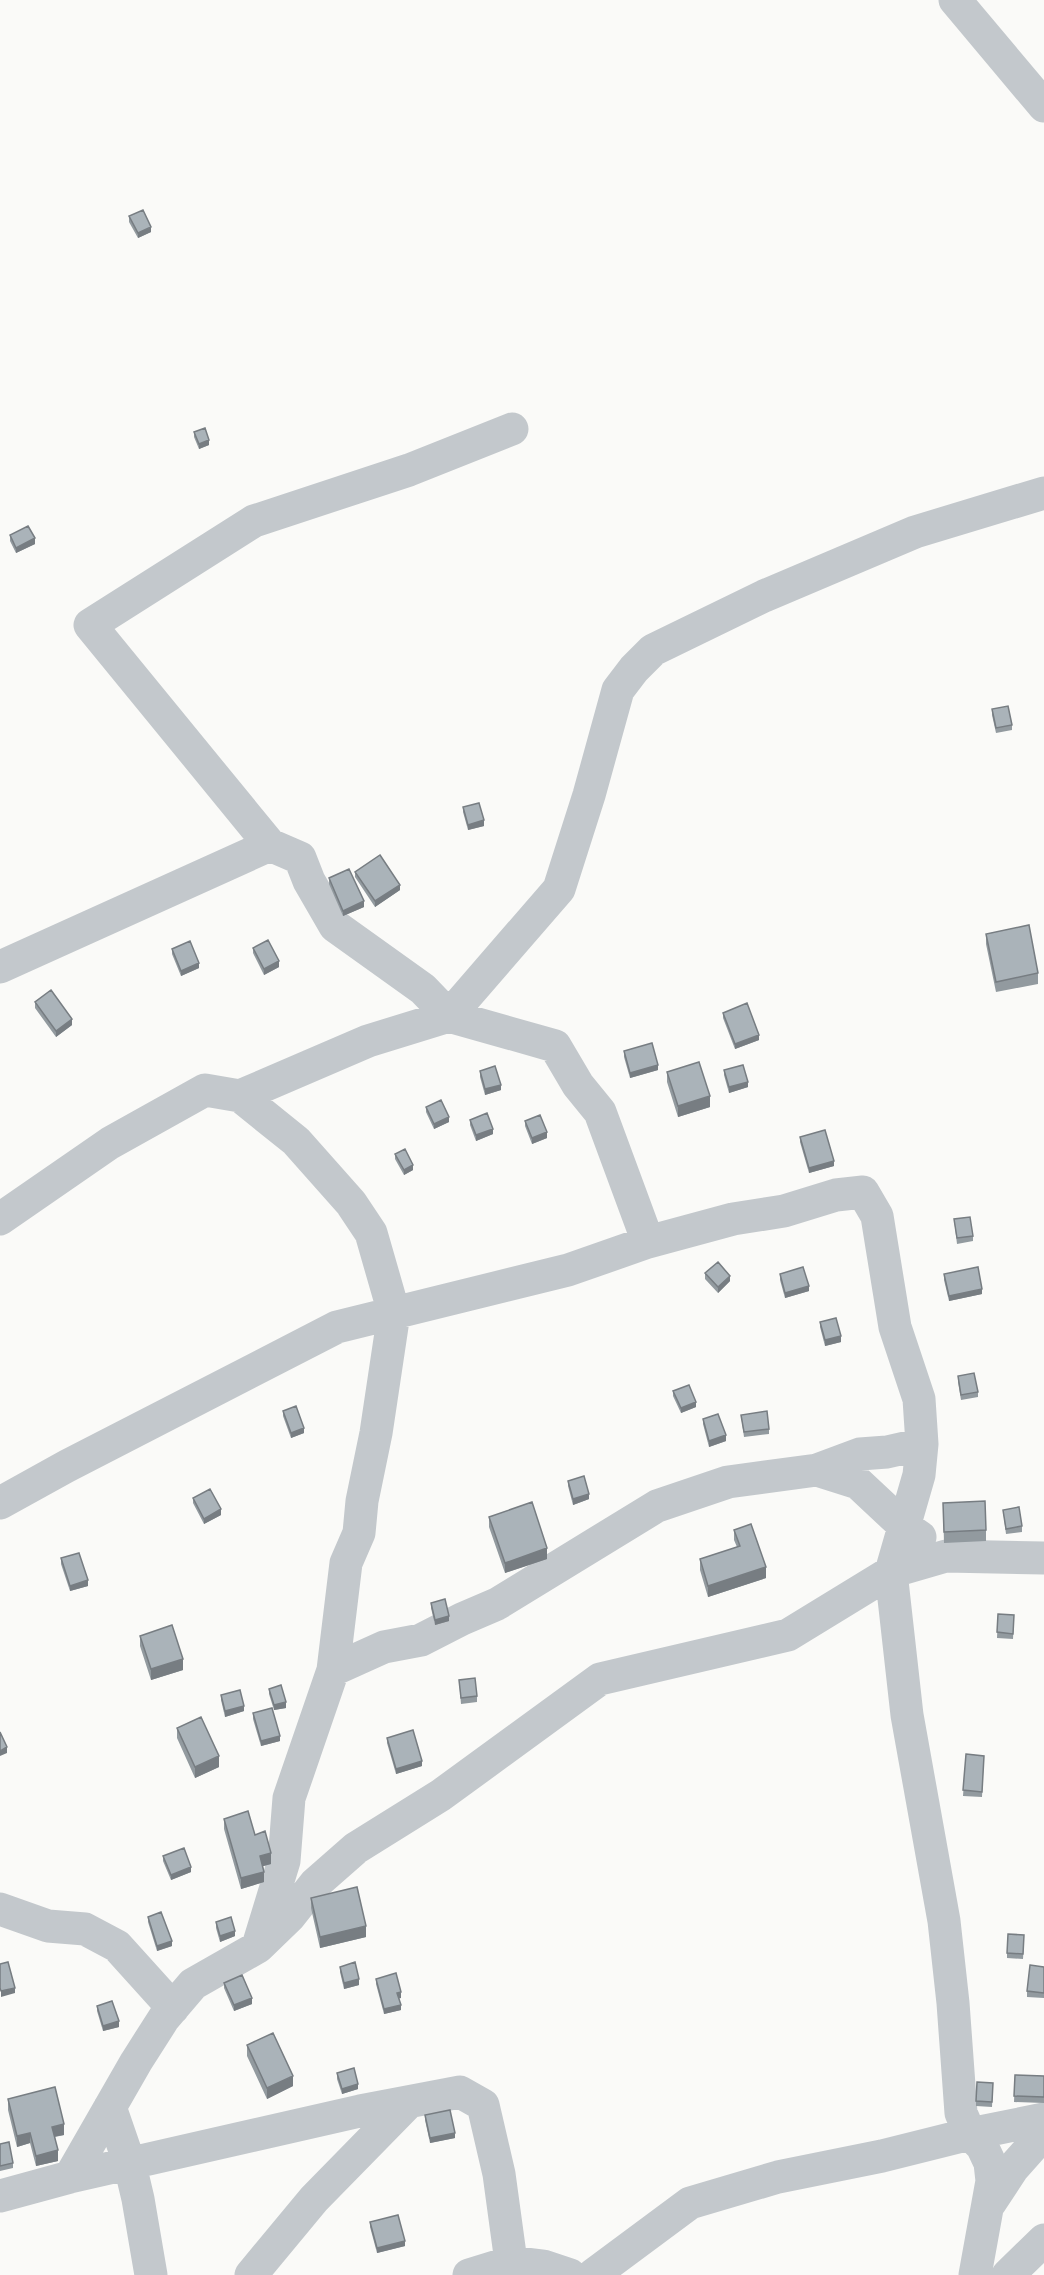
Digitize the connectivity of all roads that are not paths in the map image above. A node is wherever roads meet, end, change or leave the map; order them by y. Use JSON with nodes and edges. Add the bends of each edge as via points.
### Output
{"nodes":[{"id":1,"x":955,"y":0,"type":"edge"},
{"id":2,"x":1044,"y":106,"type":"edge"},
{"id":3,"x":512,"y":429,"type":"dead end"},
{"id":4,"x":1044,"y":493,"type":"edge"},
{"id":5,"x":270,"y":844,"type":"junction"},
{"id":6,"x":0,"y":967,"type":"edge"},
{"id":7,"x":449,"y":1016,"type":"junction"},
{"id":8,"x":240,"y":1096,"type":"junction"},
{"id":9,"x":0,"y":1219,"type":"edge"},
{"id":10,"x":648,"y":1242,"type":"junction"},
{"id":11,"x":393,"y":1313,"type":"junction"},
{"id":12,"x":922,"y":1444,"type":"junction"},
{"id":13,"x":817,"y":1470,"type":"junction"},
{"id":14,"x":0,"y":1503,"type":"edge"},
{"id":15,"x":904,"y":1526,"type":"junction"},
{"id":16,"x":946,"y":1556,"type":"junction"},
{"id":17,"x":1044,"y":1558,"type":"edge"},
{"id":18,"x":891,"y":1572,"type":"junction"},
{"id":19,"x":333,"y":1670,"type":"junction"},
{"id":20,"x":0,"y":1909,"type":"edge"},
{"id":21,"x":258,"y":1947,"type":"junction"},
{"id":22,"x":173,"y":2008,"type":"junction"},
{"id":23,"x":409,"y":2102,"type":"junction"},
{"id":24,"x":110,"y":2107,"type":"junction"},
{"id":25,"x":1044,"y":2119,"type":"edge"},
{"id":26,"x":1044,"y":2133,"type":"edge"},
{"id":27,"x":970,"y":2134,"type":"junction"},
{"id":28,"x":130,"y":2165,"type":"junction"},
{"id":29,"x":70,"y":2178,"type":"junction"},
{"id":30,"x":0,"y":2196,"type":"edge"},
{"id":31,"x":988,"y":2205,"type":"junction"},
{"id":32,"x":1044,"y":2240,"type":"edge"},
{"id":33,"x":511,"y":2262,"type":"junction"},
{"id":34,"x":151,"y":2275,"type":"edge"},
{"id":35,"x":250,"y":2275,"type":"edge"},
{"id":36,"x":468,"y":2275,"type":"edge"},
{"id":37,"x":570,"y":2275,"type":"edge"},
{"id":38,"x":593,"y":2275,"type":"edge"},
{"id":39,"x":975,"y":2275,"type":"edge"},
{"id":40,"x":1008,"y":2275,"type":"edge"}],
"edges":[{"from":1,"to":2,"type":"street"},
{"from":3,"to":5,"type":"street","via":[[409,470],[254,521],[90,625]]},
{"from":4,"to":7,"type":"street","via":[[915,532],[764,596],[653,650],[618,690],[559,888]]},
{"from":5,"to":6,"type":"street"},
{"from":5,"to":7,"type":"street","via":[[300,858],[335,926],[423,989]]},
{"from":7,"to":8,"type":"street","via":[[368,1041]]},
{"from":7,"to":10,"type":"street","via":[[555,1046],[600,1112]]},
{"from":8,"to":9,"type":"street","via":[[205,1090],[110,1143]]},
{"from":8,"to":11,"type":"street","via":[[296,1141],[351,1203],[371,1233]]},
{"from":10,"to":11,"type":"street","via":[[568,1270]]},
{"from":10,"to":12,"type":"street","via":[[732,1219],[863,1192],[878,1216],[895,1327],[919,1399]]},
{"from":11,"to":14,"type":"street","via":[[337,1327]]},
{"from":11,"to":19,"type":"street","via":[[359,1533],[346,1563]]},
{"from":12,"to":13,"type":"street","via":[[860,1454]]},
{"from":12,"to":15,"type":"street","via":[[919,1475]]},
{"from":13,"to":15,"type":"street","via":[[858,1483]]},
{"from":13,"to":19,"type":"street","via":[[728,1482],[657,1506],[497,1604],[421,1640],[384,1647]]},
{"from":15,"to":16,"type":"street"},
{"from":15,"to":18,"type":"street"},
{"from":16,"to":17,"type":"street"},
{"from":16,"to":18,"type":"street"},
{"from":18,"to":21,"type":"street","via":[[788,1635],[600,1679],[441,1795],[356,1848],[315,1884]]},
{"from":18,"to":27,"type":"street","via":[[907,1716],[944,1921],[961,2113]]},
{"from":19,"to":21,"type":"street","via":[[289,1798],[284,1861]]},
{"from":20,"to":22,"type":"street","via":[[48,1926],[85,1929],[117,1946]]},
{"from":21,"to":22,"type":"street","via":[[193,1984]]},
{"from":22,"to":24,"type":"street"},
{"from":23,"to":28,"type":"street"},
{"from":23,"to":33,"type":"street","via":[[460,2092],[483,2105],[499,2174]]},
{"from":23,"to":35,"type":"street","via":[[314,2199]]},
{"from":24,"to":28,"type":"street"},
{"from":24,"to":29,"type":"street"},
{"from":25,"to":27,"type":"street"},
{"from":26,"to":31,"type":"street"},
{"from":27,"to":31,"type":"street","via":[[982,2146],[990,2163]]},
{"from":27,"to":38,"type":"street","via":[[778,2177],[690,2203]]},
{"from":28,"to":29,"type":"street"},
{"from":28,"to":34,"type":"street"},
{"from":29,"to":30,"type":"street"},
{"from":31,"to":39,"type":"street"},
{"from":32,"to":40,"type":"street"},
{"from":33,"to":36,"type":"street"},
{"from":33,"to":37,"type":"street"}]}
